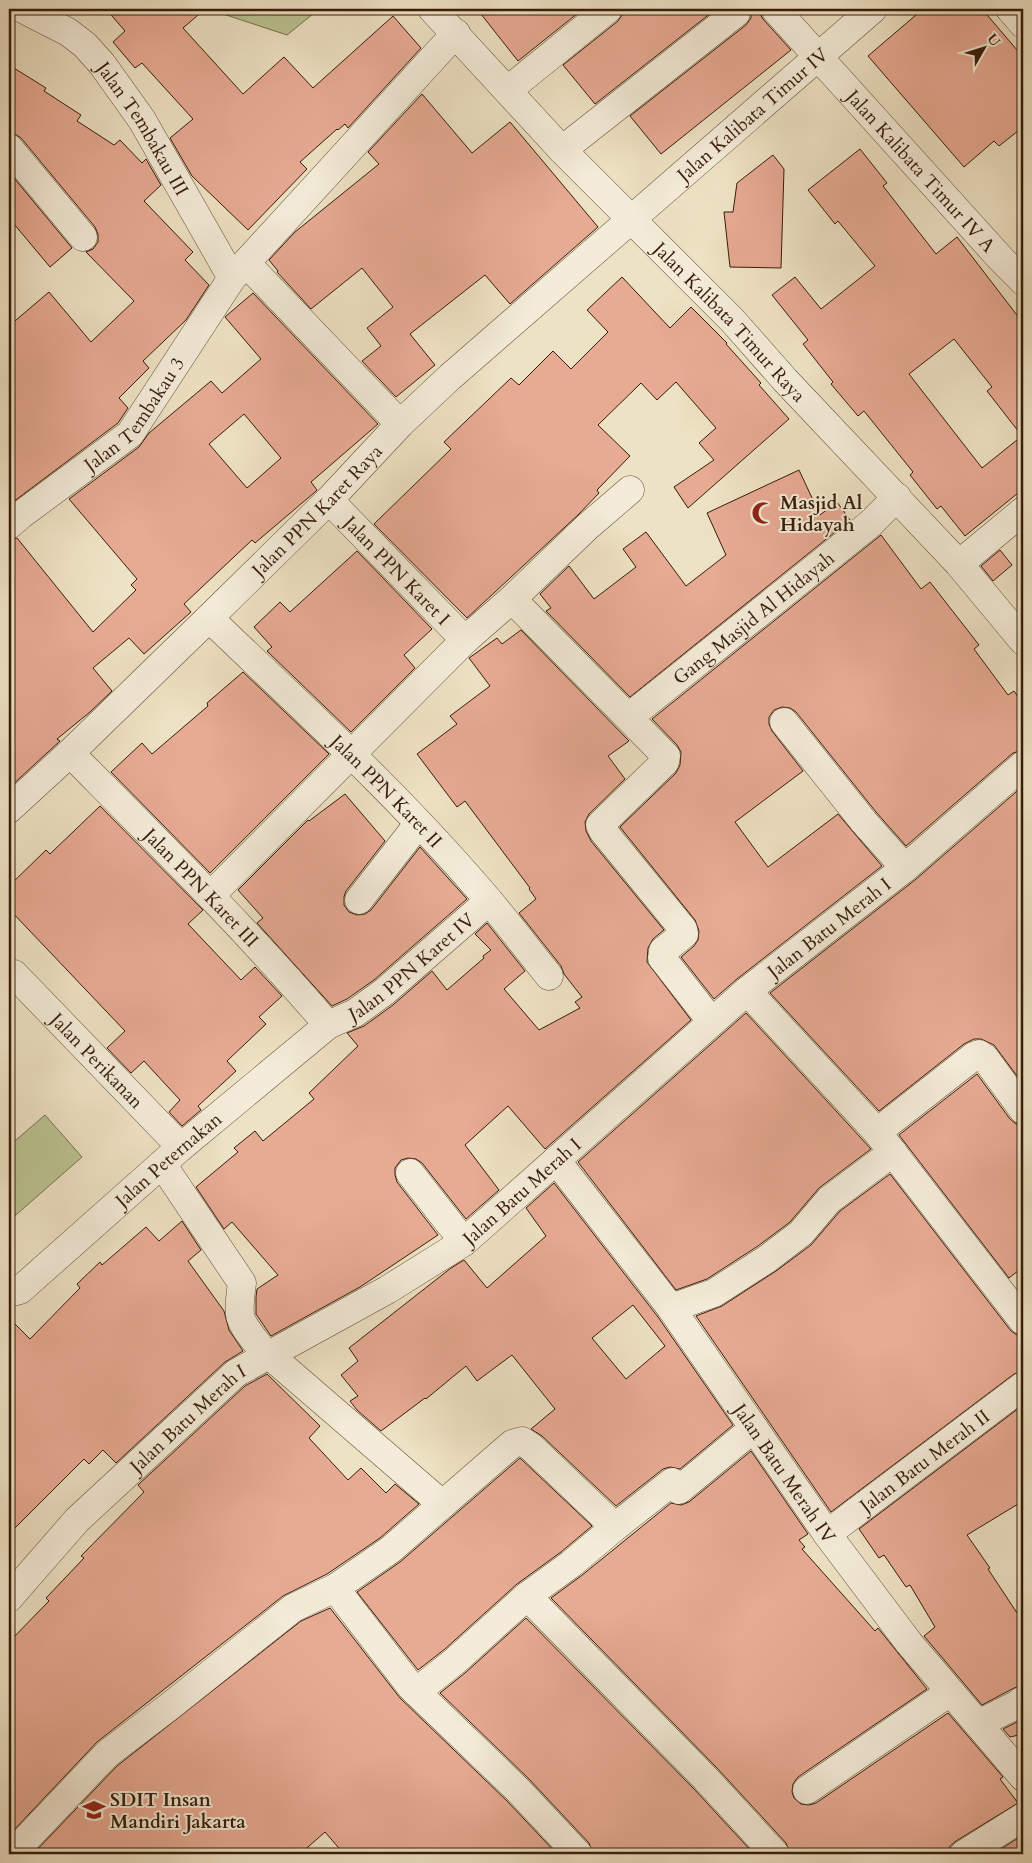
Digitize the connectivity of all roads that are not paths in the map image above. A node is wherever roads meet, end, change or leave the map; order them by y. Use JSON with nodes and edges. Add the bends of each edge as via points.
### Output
{"nodes":[{"id":1,"x":24,"y":9,"type":"edge"},
{"id":2,"x":432,"y":9,"type":"edge"},
{"id":3,"x":608,"y":9,"type":"edge"},
{"id":4,"x":775,"y":9,"type":"edge"},
{"id":5,"x":873,"y":9,"type":"edge"},
{"id":6,"x":1010,"y":9,"type":"edge"},
{"id":7,"x":736,"y":13,"type":"dead end"},
{"id":8,"x":1023,"y":24,"type":"edge"},
{"id":9,"x":456,"y":33,"type":"junction"},
{"id":10,"x":818,"y":58,"type":"junction"},
{"id":11,"x":508,"y":90,"type":"junction"},
{"id":12,"x":9,"y":148,"type":"edge"},
{"id":13,"x":562,"y":150,"type":"junction"},
{"id":14,"x":631,"y":219,"type":"junction"},
{"id":15,"x":83,"y":237,"type":"dead end"},
{"id":16,"x":239,"y":270,"type":"junction"},
{"id":17,"x":1023,"y":281,"type":"edge"},
{"id":18,"x":400,"y":424,"type":"junction"},
{"id":19,"x":630,"y":490,"type":"dead end"},
{"id":20,"x":897,"y":497,"type":"junction"},
{"id":21,"x":329,"y":500,"type":"junction"},
{"id":22,"x":1023,"y":511,"type":"edge"},
{"id":23,"x":9,"y":525,"type":"edge"},
{"id":24,"x":958,"y":564,"type":"junction"},
{"id":25,"x":512,"y":599,"type":"junction"},
{"id":26,"x":209,"y":618,"type":"junction"},
{"id":27,"x":465,"y":640,"type":"junction"},
{"id":28,"x":1023,"y":641,"type":"edge"},
{"id":29,"x":629,"y":717,"type":"junction"},
{"id":30,"x":784,"y":722,"type":"dead end"},
{"id":31,"x":70,"y":753,"type":"junction"},
{"id":32,"x":351,"y":753,"type":"junction"},
{"id":33,"x":1023,"y":765,"type":"edge"},
{"id":34,"x":9,"y":809,"type":"edge"},
{"id":35,"x":419,"y":823,"type":"junction"},
{"id":36,"x":904,"y":868,"type":"junction"},
{"id":37,"x":211,"y":896,"type":"junction"},
{"id":38,"x":359,"y":900,"type":"dead end"},
{"id":39,"x":489,"y":901,"type":"junction"},
{"id":40,"x":10,"y":973,"type":"edge"},
{"id":41,"x":549,"y":976,"type":"dead end"},
{"id":42,"x":747,"y":991,"type":"junction"},
{"id":43,"x":712,"y":1022,"type":"junction"},
{"id":44,"x":328,"y":1025,"type":"junction"},
{"id":45,"x":1023,"y":1110,"type":"edge"},
{"id":46,"x":885,"y":1142,"type":"junction"},
{"id":47,"x":171,"y":1155,"type":"junction"},
{"id":48,"x":556,"y":1160,"type":"junction"},
{"id":49,"x":410,"y":1173,"type":"dead end"},
{"id":50,"x":464,"y":1242,"type":"junction"},
{"id":51,"x":9,"y":1293,"type":"edge"},
{"id":52,"x":671,"y":1308,"type":"junction"},
{"id":53,"x":1023,"y":1321,"type":"edge"},
{"id":54,"x":268,"y":1356,"type":"junction"},
{"id":55,"x":1023,"y":1386,"type":"edge"},
{"id":56,"x":754,"y":1428,"type":"junction"},
{"id":57,"x":442,"y":1504,"type":"junction"},
{"id":58,"x":615,"y":1527,"type":"junction"},
{"id":59,"x":827,"y":1534,"type":"junction"},
{"id":60,"x":335,"y":1588,"type":"junction"},
{"id":61,"x":527,"y":1596,"type":"junction"},
{"id":62,"x":9,"y":1598,"type":"edge"},
{"id":63,"x":416,"y":1692,"type":"junction"},
{"id":64,"x":950,"y":1692,"type":"junction"},
{"id":65,"x":1023,"y":1700,"type":"edge"},
{"id":66,"x":978,"y":1724,"type":"junction"},
{"id":67,"x":1023,"y":1777,"type":"edge"},
{"id":68,"x":807,"y":1790,"type":"dead end"},
{"id":69,"x":1023,"y":1818,"type":"edge"},
{"id":70,"x":12,"y":1854,"type":"edge"},
{"id":71,"x":578,"y":1854,"type":"edge"},
{"id":72,"x":775,"y":1854,"type":"edge"},
{"id":73,"x":964,"y":1854,"type":"edge"}],
"edges":[{"from":1,"to":16,"type":"street","name":"Jalan Tembakau III","via":[[68,32],[102,64]]},
{"from":2,"to":9,"type":"street","name":"Jalan Kalibata Timur Raya"},
{"from":3,"to":11,"type":"street"},
{"from":4,"to":10,"type":"street","name":"Jalan Kalibata Timur IV A"},
{"from":5,"to":10,"type":"street","name":"Jalan Kalibata Timur IV"},
{"from":6,"to":8,"type":"street"},
{"from":7,"to":13,"type":"street"},
{"from":9,"to":11,"type":"street","name":"Jalan Kalibata Timur Raya"},
{"from":9,"to":16,"type":"street","name":"Jalan Tembakau 3"},
{"from":10,"to":14,"type":"street","name":"Jalan Kalibata Timur IV"},
{"from":10,"to":17,"type":"street","name":"Jalan Kalibata Timur IV A"},
{"from":11,"to":13,"type":"street","name":"Jalan Kalibata Timur Raya"},
{"from":12,"to":15,"type":"street"},
{"from":13,"to":14,"type":"street","name":"Jalan Kalibata Timur Raya"},
{"from":14,"to":18,"type":"street","name":"Jalan PPN Karet Raya"},
{"from":14,"to":20,"type":"street","name":"Jalan Kalibata Timur Raya","via":[[732,320]]},
{"from":16,"to":18,"type":"street","name":"Jalan Tembakau III"},
{"from":16,"to":23,"type":"street","name":"Jalan Tembakau 3","via":[[130,434]]},
{"from":18,"to":21,"type":"street","name":"Jalan PPN Karet Raya"},
{"from":19,"to":25,"type":"street"},
{"from":20,"to":24,"type":"street","name":"Jalan Kalibata Timur Raya"},
{"from":20,"to":29,"type":"street","name":"Gang Masjid Al Hidayah","via":[[870,524]]},
{"from":21,"to":26,"type":"street","name":"Jalan PPN Karet Raya"},
{"from":21,"to":27,"type":"street","name":"Jalan PPN Karet I"},
{"from":22,"to":24,"type":"street"},
{"from":24,"to":28,"type":"street","name":"Jalan Kalibata Timur Raya"},
{"from":25,"to":27,"type":"street"},
{"from":25,"to":29,"type":"street"},
{"from":26,"to":31,"type":"street","name":"Jalan PPN Karet Raya"},
{"from":26,"to":32,"type":"street","name":"Jalan PPN Karet II"},
{"from":27,"to":32,"type":"street"},
{"from":29,"to":43,"type":"street","via":[[666,759],[600,825],[683,929],[684,934],[663,951],[662,958]]},
{"from":30,"to":36,"type":"street"},
{"from":31,"to":34,"type":"street","name":"Jalan PPN Karet Raya"},
{"from":31,"to":37,"type":"street","name":"Jalan PPN Karet III"},
{"from":32,"to":35,"type":"street","name":"Jalan PPN Karet II"},
{"from":32,"to":37,"type":"street"},
{"from":33,"to":36,"type":"street","name":"Jalan Batu Merah I"},
{"from":35,"to":38,"type":"street"},
{"from":35,"to":39,"type":"street","name":"Jalan PPN Karet II"},
{"from":36,"to":42,"type":"street","name":"Jalan Batu Merah I"},
{"from":37,"to":44,"type":"street","name":"Jalan PPN Karet III"},
{"from":39,"to":41,"type":"street","name":"Jalan PPN Karet II"},
{"from":39,"to":44,"type":"street","name":"Jalan PPN Karet IV","via":[[384,992],[354,1013]]},
{"from":40,"to":47,"type":"street","name":"Jalan Perikanan"},
{"from":42,"to":43,"type":"street","name":"Jalan Batu Merah I"},
{"from":42,"to":46,"type":"street"},
{"from":43,"to":48,"type":"street","name":"Jalan Batu Merah I"},
{"from":44,"to":47,"type":"street","name":"Jalan Peternakan"},
{"from":45,"to":46,"type":"street","via":[[979,1054]]},
{"from":46,"to":52,"type":"street","via":[[801,1233],[767,1260],[714,1294]]},
{"from":46,"to":53,"type":"street"},
{"from":47,"to":51,"type":"street","name":"Jalan Peternakan","via":[[20,1290]]},
{"from":47,"to":54,"type":"street","name":"Jalan Perikanan","via":[[242,1283],[238,1312],[243,1325]]},
{"from":48,"to":50,"type":"street","name":"Jalan Batu Merah I"},
{"from":48,"to":52,"type":"street","name":"Jalan Batu Merah IV"},
{"from":49,"to":50,"type":"street"},
{"from":50,"to":54,"type":"street","name":"Jalan Batu Merah I"},
{"from":52,"to":56,"type":"street","name":"Jalan Batu Merah IV"},
{"from":54,"to":57,"type":"street","name":"Jalan Perikanan"},
{"from":54,"to":62,"type":"street","name":"Jalan Batu Merah I","via":[[236,1373],[77,1520]]},
{"from":55,"to":59,"type":"street","name":"Jalan Batu Merah II"},
{"from":56,"to":58,"type":"street","via":[[679,1490],[672,1482]]},
{"from":56,"to":59,"type":"street","name":"Jalan Batu Merah IV"},
{"from":57,"to":58,"type":"street","via":[[512,1444],[522,1441]]},
{"from":57,"to":60,"type":"street","via":[[390,1550]]},
{"from":58,"to":61,"type":"street"},
{"from":59,"to":64,"type":"street","name":"Jalan Batu Merah IV"},
{"from":60,"to":63,"type":"street"},
{"from":60,"to":70,"type":"street","via":[[293,1608],[107,1754]]},
{"from":61,"to":63,"type":"street"},
{"from":61,"to":72,"type":"street"},
{"from":63,"to":71,"type":"street","via":[[518,1790]]},
{"from":64,"to":66,"type":"street","name":"Jalan Batu Merah IV"},
{"from":64,"to":68,"type":"street"},
{"from":65,"to":66,"type":"street"},
{"from":66,"to":67,"type":"street","name":"Jalan Batu Merah IV"},
{"from":69,"to":73,"type":"street"}]}
